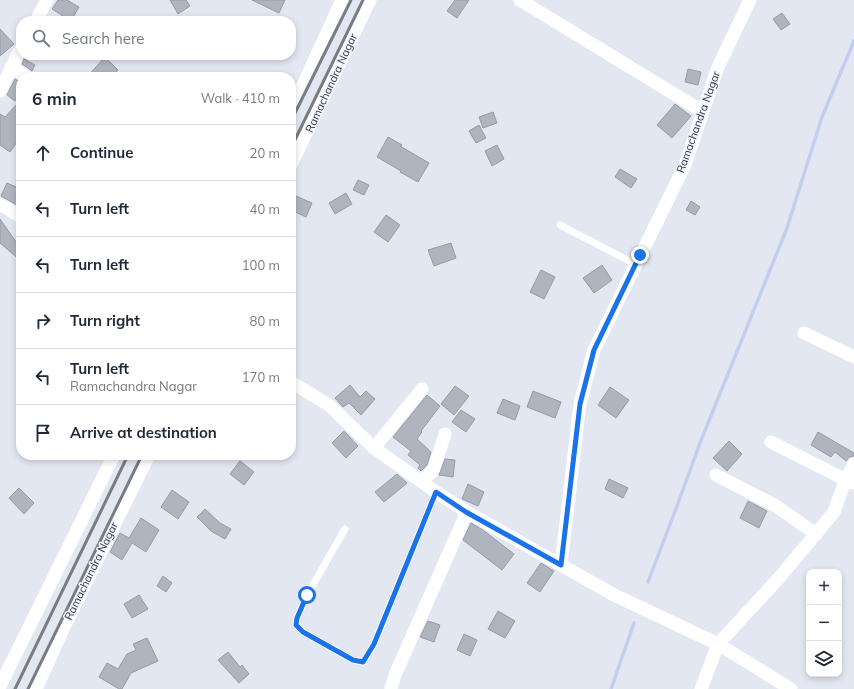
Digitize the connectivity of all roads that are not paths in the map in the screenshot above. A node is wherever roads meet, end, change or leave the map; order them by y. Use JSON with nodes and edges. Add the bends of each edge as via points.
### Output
{"nodes":[{"id":1,"x":47,"y":0,"type":"edge"},
{"id":2,"x":342,"y":0,"type":"edge"},
{"id":3,"x":370,"y":0,"type":"edge"},
{"id":4,"x":520,"y":0,"type":"edge"},
{"id":5,"x":750,"y":0,"type":"edge"},
{"id":6,"x":39,"y":16,"type":"edge"},
{"id":7,"x":16,"y":58,"type":"edge"},
{"id":8,"x":11,"y":67,"type":"junction"},
{"id":9,"x":19,"y":72,"type":"edge"},
{"id":10,"x":0,"y":91,"type":"edge"},
{"id":11,"x":296,"y":98,"type":"edge"},
{"id":12,"x":702,"y":111,"type":"junction"},
{"id":13,"x":296,"y":155,"type":"edge"},
{"id":14,"x":0,"y":204,"type":"edge"},
{"id":15,"x":16,"y":215,"type":"edge"},
{"id":16,"x":560,"y":225,"type":"dead end"},
{"id":17,"x":635,"y":264,"type":"junction"},
{"id":18,"x":804,"y":333,"type":"dead end"},
{"id":19,"x":854,"y":357,"type":"edge"},
{"id":20,"x":296,"y":385,"type":"edge"},
{"id":21,"x":422,"y":389,"type":"dead end"},
{"id":22,"x":445,"y":434,"type":"dead end"},
{"id":23,"x":771,"y":442,"type":"dead end"},
{"id":24,"x":374,"y":448,"type":"junction"},
{"id":25,"x":112,"y":460,"type":"edge"},
{"id":26,"x":147,"y":460,"type":"edge"},
{"id":27,"x":854,"y":464,"type":"edge"},
{"id":28,"x":716,"y":475,"type":"dead end"},
{"id":29,"x":421,"y":481,"type":"junction"},
{"id":30,"x":850,"y":482,"type":"edge"},
{"id":31,"x":436,"y":492,"type":"junction"},
{"id":32,"x":466,"y":512,"type":"junction"},
{"id":33,"x":345,"y":529,"type":"dead end"},
{"id":34,"x":816,"y":534,"type":"junction"},
{"id":35,"x":561,"y":565,"type":"junction"},
{"id":36,"x":718,"y":644,"type":"junction"},
{"id":37,"x":0,"y":686,"type":"edge"},
{"id":38,"x":36,"y":689,"type":"edge"},
{"id":39,"x":391,"y":689,"type":"edge"},
{"id":40,"x":701,"y":689,"type":"edge"},
{"id":41,"x":791,"y":689,"type":"edge"}],
"edges":[{"from":1,"to":6,"type":"street"},
{"from":2,"to":11,"type":"street"},
{"from":3,"to":13,"type":"street","name":"Ramachandra Nagar"},
{"from":4,"to":12,"type":"street"},
{"from":5,"to":12,"type":"street","name":"Ramachandra Nagar","via":[[718,67]]},
{"from":7,"to":8,"type":"street"},
{"from":8,"to":9,"type":"street"},
{"from":8,"to":10,"type":"street"},
{"from":12,"to":17,"type":"street","name":"Ramachandra Nagar","via":[[685,165]]},
{"from":14,"to":15,"type":"street"},
{"from":16,"to":17,"type":"lane"},
{"from":17,"to":35,"type":"street","name":"Ramachandra Nagar","via":[[594,350],[580,404]]},
{"from":18,"to":19,"type":"street"},
{"from":20,"to":24,"type":"street","via":[[329,404]]},
{"from":21,"to":24,"type":"street"},
{"from":22,"to":29,"type":"street","via":[[434,468]]},
{"from":23,"to":30,"type":"street"},
{"from":24,"to":29,"type":"street"},
{"from":25,"to":37,"type":"street"},
{"from":26,"to":38,"type":"street","name":"Ramachandra Nagar"},
{"from":27,"to":30,"type":"street"},
{"from":28,"to":34,"type":"street","via":[[776,506]]},
{"from":29,"to":31,"type":"street"},
{"from":30,"to":34,"type":"street","via":[[834,512]]},
{"from":31,"to":32,"type":"street"},
{"from":31,"to":33,"type":"lane","via":[[374,644],[363,662],[353,660],[303,632],[296,625],[307,595]]},
{"from":32,"to":35,"type":"street"},
{"from":32,"to":39,"type":"street"},
{"from":34,"to":36,"type":"street","via":[[780,578]]},
{"from":35,"to":36,"type":"street","via":[[614,595]]},
{"from":36,"to":40,"type":"street"},
{"from":36,"to":41,"type":"street"}]}
